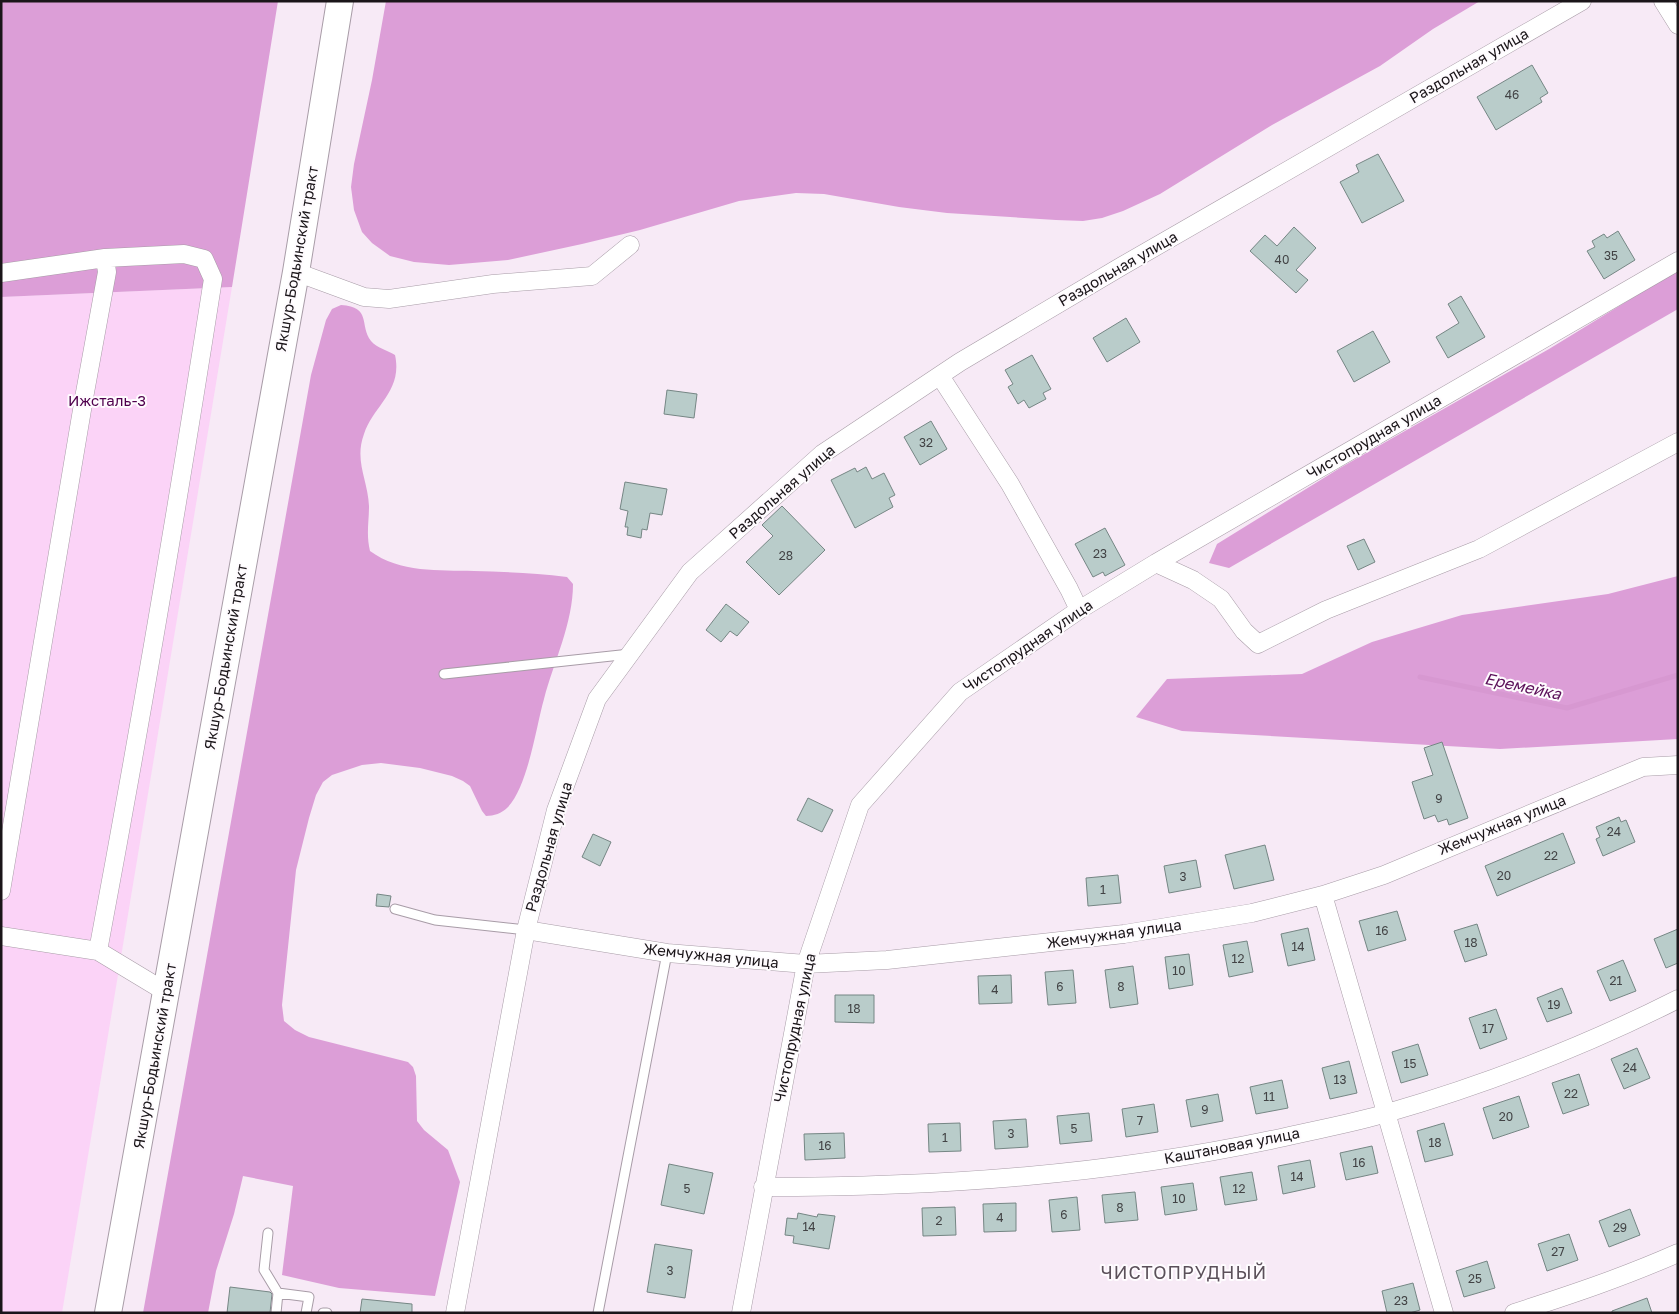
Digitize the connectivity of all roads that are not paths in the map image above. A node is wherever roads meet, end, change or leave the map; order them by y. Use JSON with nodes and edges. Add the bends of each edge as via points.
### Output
{"nodes":[{"id":1,"x":340,"y":1,"type":"edge"},
{"id":2,"x":1582,"y":1,"type":"edge"},
{"id":3,"x":1663,"y":1,"type":"edge"},
{"id":4,"x":1678,"y":25,"type":"edge"},
{"id":5,"x":630,"y":245,"type":"dead end"},
{"id":6,"x":105,"y":258,"type":"junction"},
{"id":7,"x":1678,"y":262,"type":"edge"},
{"id":8,"x":296,"y":272,"type":"junction"},
{"id":9,"x":1,"y":273,"type":"edge"},
{"id":10,"x":940,"y":376,"type":"junction"},
{"id":11,"x":1678,"y":442,"type":"edge"},
{"id":12,"x":1156,"y":563,"type":"junction"},
{"id":13,"x":1079,"y":610,"type":"junction"},
{"id":14,"x":630,"y":654,"type":"junction"},
{"id":15,"x":444,"y":674,"type":"dead end"},
{"id":16,"x":1678,"y":765,"type":"edge"},
{"id":17,"x":1,"y":890,"type":"edge"},
{"id":18,"x":1323,"y":894,"type":"junction"},
{"id":19,"x":395,"y":909,"type":"dead end"},
{"id":20,"x":526,"y":930,"type":"junction"},
{"id":21,"x":1,"y":936,"type":"edge"},
{"id":22,"x":98,"y":951,"type":"junction"},
{"id":23,"x":667,"y":953,"type":"junction"},
{"id":24,"x":806,"y":964,"type":"junction"},
{"id":25,"x":166,"y":992,"type":"junction"},
{"id":26,"x":1678,"y":999,"type":"edge"},
{"id":27,"x":1386,"y":1114,"type":"junction"},
{"id":28,"x":763,"y":1188,"type":"junction"},
{"id":29,"x":268,"y":1234,"type":"dead end"},
{"id":30,"x":1678,"y":1253,"type":"edge"},
{"id":31,"x":278,"y":1293,"type":"junction"},
{"id":32,"x":108,"y":1313,"type":"edge"},
{"id":33,"x":276,"y":1313,"type":"edge"},
{"id":34,"x":306,"y":1313,"type":"edge"},
{"id":35,"x":454,"y":1313,"type":"edge"},
{"id":36,"x":598,"y":1313,"type":"edge"},
{"id":37,"x":740,"y":1313,"type":"edge"},
{"id":38,"x":1444,"y":1313,"type":"edge"},
{"id":39,"x":1514,"y":1313,"type":"edge"}],
"edges":[{"from":1,"to":8,"type":"main road","name":"Якшур-Бодьинский тракт"},
{"from":2,"to":10,"type":"street","name":"Раздольная улица","via":[[1122,266]]},
{"from":3,"to":4,"type":"street"},
{"from":5,"to":8,"type":"street","via":[[592,276],[493,284],[389,299],[364,297]]},
{"from":6,"to":9,"type":"street"},
{"from":6,"to":17,"type":"street","via":[[107,272]]},
{"from":6,"to":22,"type":"street","via":[[184,254],[204,259],[213,279],[179,499]]},
{"from":7,"to":12,"type":"street","name":"Чистопрудная улица"},
{"from":8,"to":25,"type":"main road","name":"Якшур-Бодьинский тракт"},
{"from":10,"to":13,"type":"street","via":[[1010,484]]},
{"from":10,"to":14,"type":"street","name":"Раздольная улица","via":[[822,454],[690,572]]},
{"from":11,"to":12,"type":"street","via":[[1479,549],[1326,610],[1258,644],[1244,631],[1221,599],[1193,580]]},
{"from":12,"to":13,"type":"street","name":"Чистопрудная улица"},
{"from":13,"to":24,"type":"street","name":"Чистопрудная улица","via":[[960,692],[860,805]]},
{"from":14,"to":15,"type":"lane"},
{"from":14,"to":20,"type":"street","name":"Раздольная улица","via":[[597,699],[556,810]]},
{"from":16,"to":18,"type":"street","name":"Жемчужная улица","via":[[1643,767],[1384,874]]},
{"from":18,"to":24,"type":"street","name":"Жемчужная улица","via":[[1252,913],[1124,934],[887,960]]},
{"from":18,"to":27,"type":"street"},
{"from":19,"to":20,"type":"lane","via":[[435,920]]},
{"from":20,"to":23,"type":"street","name":"Жемчужная улица"},
{"from":20,"to":35,"type":"street","name":"Раздольная улица"},
{"from":21,"to":22,"type":"street"},
{"from":22,"to":25,"type":"street"},
{"from":23,"to":24,"type":"street","name":"Жемчужная улица"},
{"from":23,"to":36,"type":"lane"},
{"from":24,"to":28,"type":"street","name":"Чистопрудная улица"},
{"from":25,"to":32,"type":"main road","name":"Якшур-Бодьинский тракт"},
{"from":26,"to":27,"type":"street","name":"Каштановая улица","via":[[1554,1055]]},
{"from":27,"to":28,"type":"street","name":"Каштановая улица","via":[[1222,1150],[1098,1170],[986,1181]]},
{"from":27,"to":38,"type":"street"},
{"from":28,"to":37,"type":"street","name":"Чистопрудная улица"},
{"from":29,"to":31,"type":"lane","via":[[264,1270]]},
{"from":30,"to":39,"type":"street","via":[[1595,1287]]},
{"from":31,"to":33,"type":"lane"},
{"from":31,"to":34,"type":"lane","via":[[308,1297]]}]}
